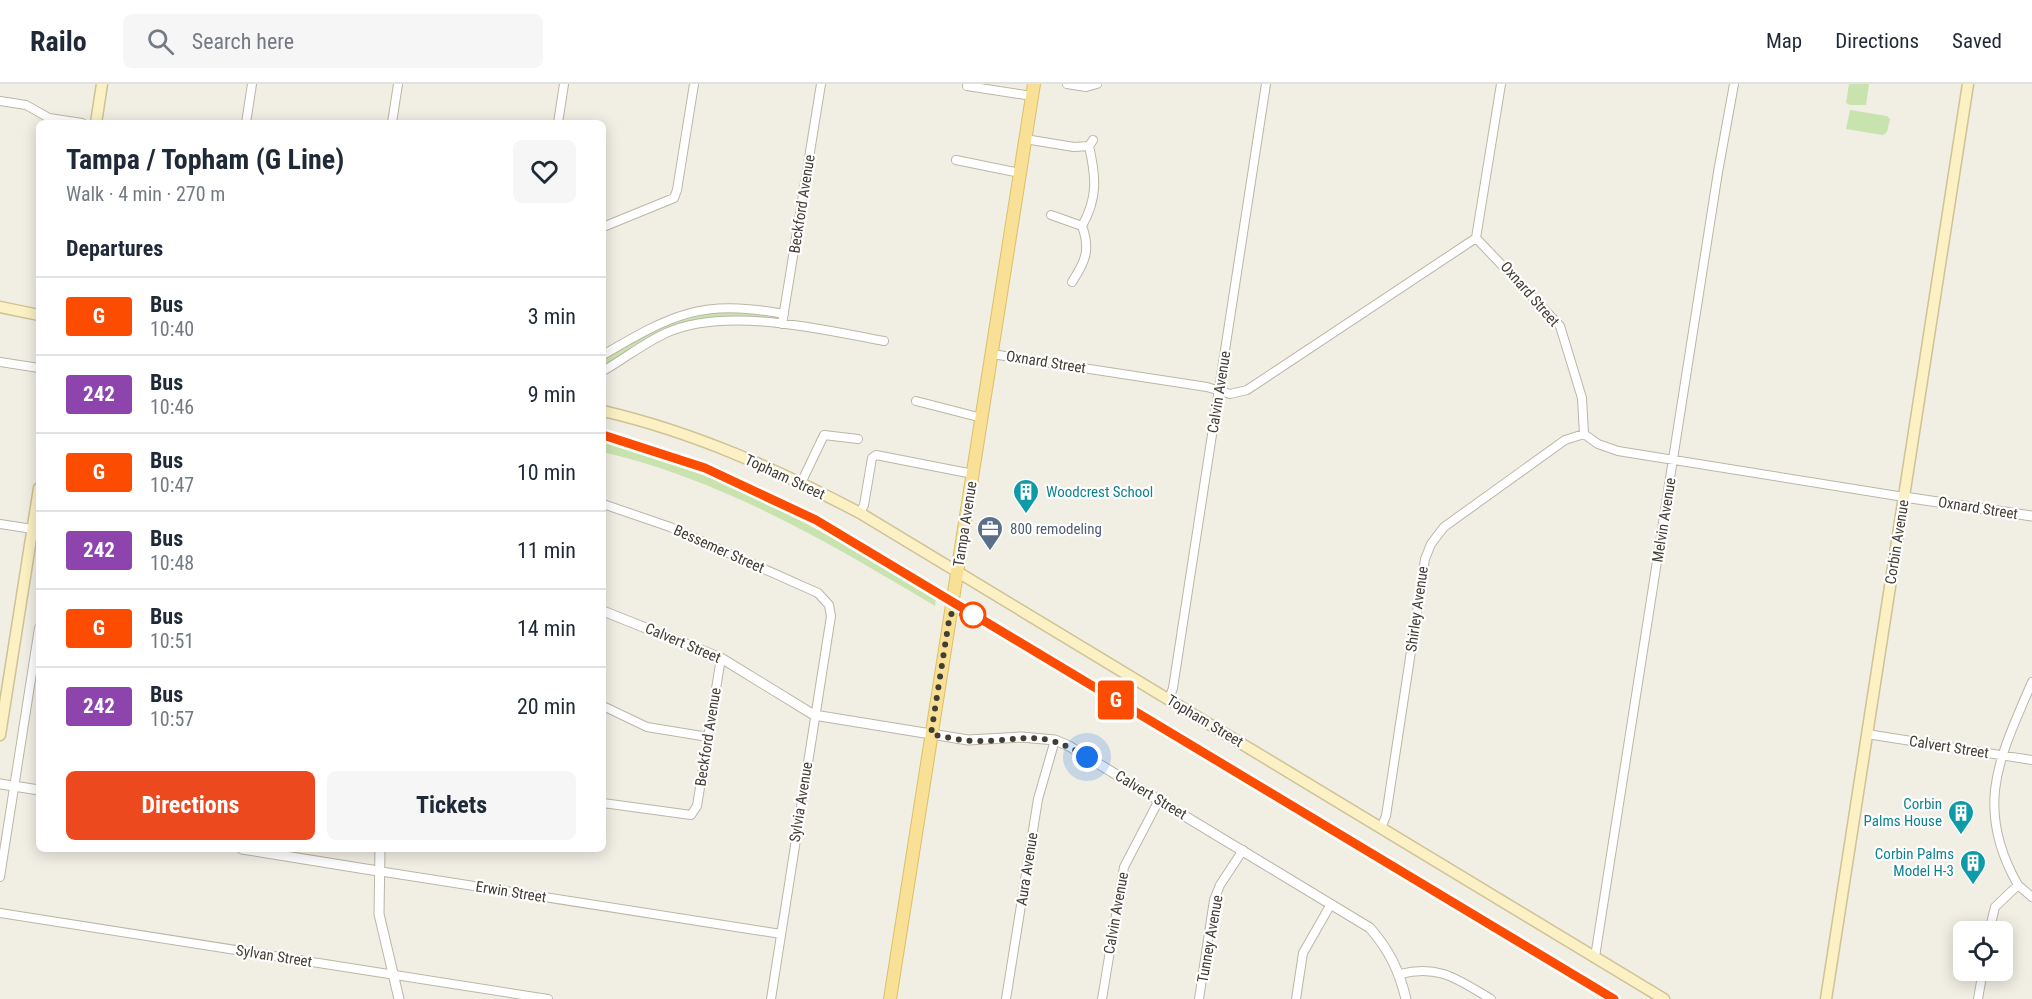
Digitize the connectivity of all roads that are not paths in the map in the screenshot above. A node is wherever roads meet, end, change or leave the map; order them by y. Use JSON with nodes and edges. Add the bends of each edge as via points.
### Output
{"nodes":[{"id":1,"x":102,"y":84,"type":"edge"},
{"id":2,"x":252,"y":84,"type":"edge"},
{"id":3,"x":398,"y":84,"type":"edge"},
{"id":4,"x":564,"y":84,"type":"edge"},
{"id":5,"x":694,"y":84,"type":"edge"},
{"id":6,"x":821,"y":84,"type":"edge"},
{"id":7,"x":1067,"y":84,"type":"edge"},
{"id":8,"x":1097,"y":84,"type":"edge"},
{"id":9,"x":1266,"y":84,"type":"edge"},
{"id":10,"x":1501,"y":84,"type":"edge"},
{"id":11,"x":1734,"y":84,"type":"edge"},
{"id":12,"x":1968,"y":84,"type":"edge"},
{"id":13,"x":967,"y":86,"type":"dead end"},
{"id":14,"x":1033,"y":90,"type":"edge"},
{"id":15,"x":0,"y":101,"type":"edge"},
{"id":16,"x":62,"y":120,"type":"edge"},
{"id":17,"x":96,"y":120,"type":"edge"},
{"id":18,"x":246,"y":120,"type":"edge"},
{"id":19,"x":392,"y":120,"type":"edge"},
{"id":20,"x":558,"y":120,"type":"edge"},
{"id":21,"x":1025,"y":139,"type":"junction"},
{"id":22,"x":956,"y":160,"type":"dead end"},
{"id":23,"x":1020,"y":173,"type":"junction"},
{"id":24,"x":1052,"y":215,"type":"dead end"},
{"id":25,"x":606,"y":226,"type":"edge"},
{"id":26,"x":1082,"y":226,"type":"junction"},
{"id":27,"x":1476,"y":238,"type":"junction"},
{"id":28,"x":1072,"y":282,"type":"dead end"},
{"id":29,"x":0,"y":307,"type":"edge"},
{"id":30,"x":36,"y":314,"type":"edge"},
{"id":31,"x":784,"y":314,"type":"junction"},
{"id":32,"x":782,"y":324,"type":"junction"},
{"id":33,"x":884,"y":341,"type":"dead end"},
{"id":34,"x":606,"y":353,"type":"edge"},
{"id":35,"x":992,"y":354,"type":"junction"},
{"id":36,"x":0,"y":362,"type":"edge"},
{"id":37,"x":36,"y":368,"type":"edge"},
{"id":38,"x":606,"y":369,"type":"edge"},
{"id":39,"x":1220,"y":392,"type":"junction"},
{"id":40,"x":916,"y":401,"type":"dead end"},
{"id":41,"x":606,"y":412,"type":"edge"},
{"id":42,"x":982,"y":418,"type":"junction"},
{"id":43,"x":1584,"y":434,"type":"junction"},
{"id":44,"x":858,"y":440,"type":"dead end"},
{"id":45,"x":1674,"y":460,"type":"junction"},
{"id":46,"x":973,"y":474,"type":"junction"},
{"id":47,"x":801,"y":483,"type":"junction"},
{"id":48,"x":1904,"y":497,"type":"junction"},
{"id":49,"x":606,"y":505,"type":"edge"},
{"id":50,"x":860,"y":513,"type":"junction"},
{"id":51,"x":2032,"y":516,"type":"edge"},
{"id":52,"x":0,"y":524,"type":"edge"},
{"id":53,"x":36,"y":529,"type":"edge"},
{"id":54,"x":957,"y":572,"type":"junction"},
{"id":55,"x":829,"y":605,"type":"joint"},
{"id":56,"x":606,"y":611,"type":"edge"},
{"id":57,"x":36,"y":647,"type":"edge"},
{"id":58,"x":722,"y":658,"type":"junction"},
{"id":59,"x":2032,"y":682,"type":"edge"},
{"id":60,"x":1169,"y":699,"type":"junction"},
{"id":61,"x":606,"y":707,"type":"edge"},
{"id":62,"x":814,"y":715,"type":"junction"},
{"id":63,"x":931,"y":734,"type":"junction"},
{"id":64,"x":1867,"y":734,"type":"junction"},
{"id":65,"x":0,"y":735,"type":"edge"},
{"id":66,"x":708,"y":738,"type":"junction"},
{"id":67,"x":1054,"y":740,"type":"junction"},
{"id":68,"x":2001,"y":756,"type":"junction"},
{"id":69,"x":2032,"y":760,"type":"edge"},
{"id":70,"x":0,"y":784,"type":"edge"},
{"id":71,"x":14,"y":786,"type":"junction"},
{"id":72,"x":36,"y":790,"type":"edge"},
{"id":73,"x":1159,"y":800,"type":"junction"},
{"id":74,"x":606,"y":803,"type":"edge"},
{"id":75,"x":1381,"y":828,"type":"junction"},
{"id":76,"x":1243,"y":850,"type":"junction"},
{"id":77,"x":261,"y":852,"type":"edge"},
{"id":78,"x":380,"y":852,"type":"edge"},
{"id":79,"x":378,"y":871,"type":"junction"},
{"id":80,"x":0,"y":877,"type":"edge"},
{"id":81,"x":2018,"y":885,"type":"junction"},
{"id":82,"x":2032,"y":897,"type":"edge"},
{"id":83,"x":1331,"y":904,"type":"junction"},
{"id":84,"x":0,"y":913,"type":"edge"},
{"id":85,"x":1992,"y":921,"type":"edge"},
{"id":86,"x":781,"y":933,"type":"junction"},
{"id":87,"x":1595,"y":957,"type":"junction"},
{"id":88,"x":1400,"y":974,"type":"junction"},
{"id":89,"x":393,"y":975,"type":"junction"},
{"id":90,"x":1981,"y":981,"type":"edge"},
{"id":91,"x":399,"y":999,"type":"edge"},
{"id":92,"x":548,"y":999,"type":"edge"},
{"id":93,"x":771,"y":999,"type":"edge"},
{"id":94,"x":890,"y":999,"type":"edge"},
{"id":95,"x":1006,"y":999,"type":"edge"},
{"id":96,"x":1102,"y":999,"type":"edge"},
{"id":97,"x":1199,"y":999,"type":"edge"},
{"id":98,"x":1296,"y":999,"type":"edge"},
{"id":99,"x":1406,"y":999,"type":"edge"},
{"id":100,"x":1491,"y":999,"type":"edge"},
{"id":101,"x":1664,"y":999,"type":"edge"},
{"id":102,"x":1826,"y":999,"type":"edge"},
{"id":103,"x":1978,"y":999,"type":"edge"}],
"edges":[{"from":1,"to":17,"type":"main road"},
{"from":2,"to":18,"type":"street"},
{"from":3,"to":19,"type":"street"},
{"from":4,"to":20,"type":"street"},
{"from":5,"to":25,"type":"street","via":[[674,198]]},
{"from":6,"to":31,"type":"street","name":"Beckford Avenue"},
{"from":7,"to":8,"type":"street"},
{"from":9,"to":39,"type":"street","name":"Calvin Avenue"},
{"from":10,"to":27,"type":"street"},
{"from":11,"to":45,"type":"street","name":"Melvin Avenue"},
{"from":12,"to":48,"type":"main road","name":"Corbin Avenue"},
{"from":13,"to":14,"type":"street"},
{"from":14,"to":21,"type":"main road","name":"Tampa Avenue"},
{"from":15,"to":16,"type":"street","via":[[26,105],[49,118]]},
{"from":21,"to":23,"type":"main road","name":"Tampa Avenue"},
{"from":21,"to":26,"type":"street","via":[[1074,147],[1091,143],[1096,188]]},
{"from":22,"to":23,"type":"street"},
{"from":23,"to":35,"type":"main road","name":"Tampa Avenue"},
{"from":24,"to":26,"type":"street"},
{"from":26,"to":28,"type":"street","via":[[1089,248]]},
{"from":27,"to":39,"type":"street","name":"Oxnard Street","via":[[1247,390]]},
{"from":27,"to":43,"type":"street","name":"Oxnard Street","via":[[1560,326],[1582,398]]},
{"from":29,"to":30,"type":"main road"},
{"from":31,"to":32,"type":"street","name":"Beckford Avenue"},
{"from":31,"to":34,"type":"street","via":[[746,308],[695,311],[660,322]]},
{"from":32,"to":33,"type":"street"},
{"from":32,"to":38,"type":"street","via":[[695,324],[666,333]]},
{"from":35,"to":39,"type":"street","name":"Oxnard Street"},
{"from":35,"to":42,"type":"main road","name":"Tampa Avenue"},
{"from":36,"to":37,"type":"street"},
{"from":39,"to":60,"type":"street","name":"Calvin Avenue"},
{"from":40,"to":42,"type":"street"},
{"from":41,"to":47,"type":"main road","name":"Topham Street","via":[[721,447]]},
{"from":42,"to":46,"type":"main road","name":"Tampa Avenue"},
{"from":43,"to":45,"type":"street","name":"Oxnard Street","via":[[1605,448]]},
{"from":43,"to":75,"type":"street","name":"Shirley Avenue","via":[[1565,440],[1473,506],[1444,527],[1431,544],[1425,559]]},
{"from":44,"to":47,"type":"street","via":[[824,435]]},
{"from":45,"to":48,"type":"street","name":"Oxnard Street"},
{"from":45,"to":87,"type":"street","name":"Melvin Avenue"},
{"from":46,"to":50,"type":"street","via":[[876,455],[872,458]]},
{"from":46,"to":54,"type":"main road","name":"Tampa Avenue"},
{"from":47,"to":50,"type":"main road","name":"Topham Street"},
{"from":48,"to":51,"type":"street","name":"Oxnard Street"},
{"from":48,"to":64,"type":"main road","name":"Corbin Avenue"},
{"from":49,"to":55,"type":"street","name":"Bessemer Street","via":[[680,532],[818,593]]},
{"from":50,"to":54,"type":"main road","name":"Topham Street"},
{"from":52,"to":53,"type":"street"},
{"from":53,"to":65,"type":"main road"},
{"from":54,"to":60,"type":"main road","name":"Topham Street"},
{"from":54,"to":63,"type":"main road","name":"Tampa Avenue"},
{"from":55,"to":62,"type":"street","name":"Sylvia Avenue","via":[[831,616]]},
{"from":56,"to":58,"type":"street","name":"Calvert Street"},
{"from":57,"to":71,"type":"street"},
{"from":58,"to":62,"type":"street","name":"Calvert Street"},
{"from":58,"to":66,"type":"street","name":"Beckford Avenue"},
{"from":59,"to":68,"type":"street"},
{"from":60,"to":75,"type":"main road","name":"Topham Street"},
{"from":61,"to":66,"type":"street","via":[[647,727]]},
{"from":62,"to":63,"type":"street","name":"Calvert Street"},
{"from":62,"to":86,"type":"street","name":"Sylvia Avenue"},
{"from":63,"to":67,"type":"street","name":"Calvert Street","via":[[975,741],[1022,737]]},
{"from":63,"to":94,"type":"main road","name":"Tampa Avenue"},
{"from":64,"to":68,"type":"street","name":"Calvert Street"},
{"from":64,"to":102,"type":"main road","name":"Corbin Avenue"},
{"from":66,"to":74,"type":"street","name":"Beckford Avenue","via":[[697,806],[691,814]]},
{"from":67,"to":73,"type":"street","name":"Calvert Street"},
{"from":67,"to":95,"type":"street","name":"Aura Avenue","via":[[1038,799]]},
{"from":68,"to":69,"type":"street","name":"Calvert Street"},
{"from":68,"to":81,"type":"street","via":[[1994,820],[2005,862]]},
{"from":70,"to":71,"type":"street"},
{"from":71,"to":72,"type":"street"},
{"from":71,"to":80,"type":"street"},
{"from":73,"to":76,"type":"street","name":"Calvert Street"},
{"from":73,"to":96,"type":"street","name":"Calvin Avenue","via":[[1124,867]]},
{"from":75,"to":87,"type":"main road","name":"Topham Street"},
{"from":76,"to":83,"type":"street","name":"Calvert Street"},
{"from":76,"to":97,"type":"street","name":"Tunney Avenue","via":[[1214,900]]},
{"from":77,"to":79,"type":"street","name":"Erwin Street"},
{"from":78,"to":79,"type":"street"},
{"from":79,"to":86,"type":"street","name":"Erwin Street"},
{"from":79,"to":89,"type":"street","via":[[380,914]]},
{"from":81,"to":82,"type":"street"},
{"from":81,"to":85,"type":"street","via":[[1995,907]]},
{"from":83,"to":88,"type":"street","name":"Calvert Street","via":[[1370,928],[1392,955]]},
{"from":83,"to":98,"type":"street","via":[[1303,953]]},
{"from":84,"to":89,"type":"street","name":"Sylvan Street"},
{"from":86,"to":93,"type":"street","name":"Sylvia Avenue"},
{"from":87,"to":101,"type":"main road","name":"Topham Street"},
{"from":88,"to":99,"type":"street","name":"Calvert Street"},
{"from":88,"to":100,"type":"street","via":[[1425,969],[1446,973]]},
{"from":89,"to":91,"type":"street"},
{"from":89,"to":92,"type":"street","name":"Sylvan Street"},
{"from":90,"to":103,"type":"street"}]}
